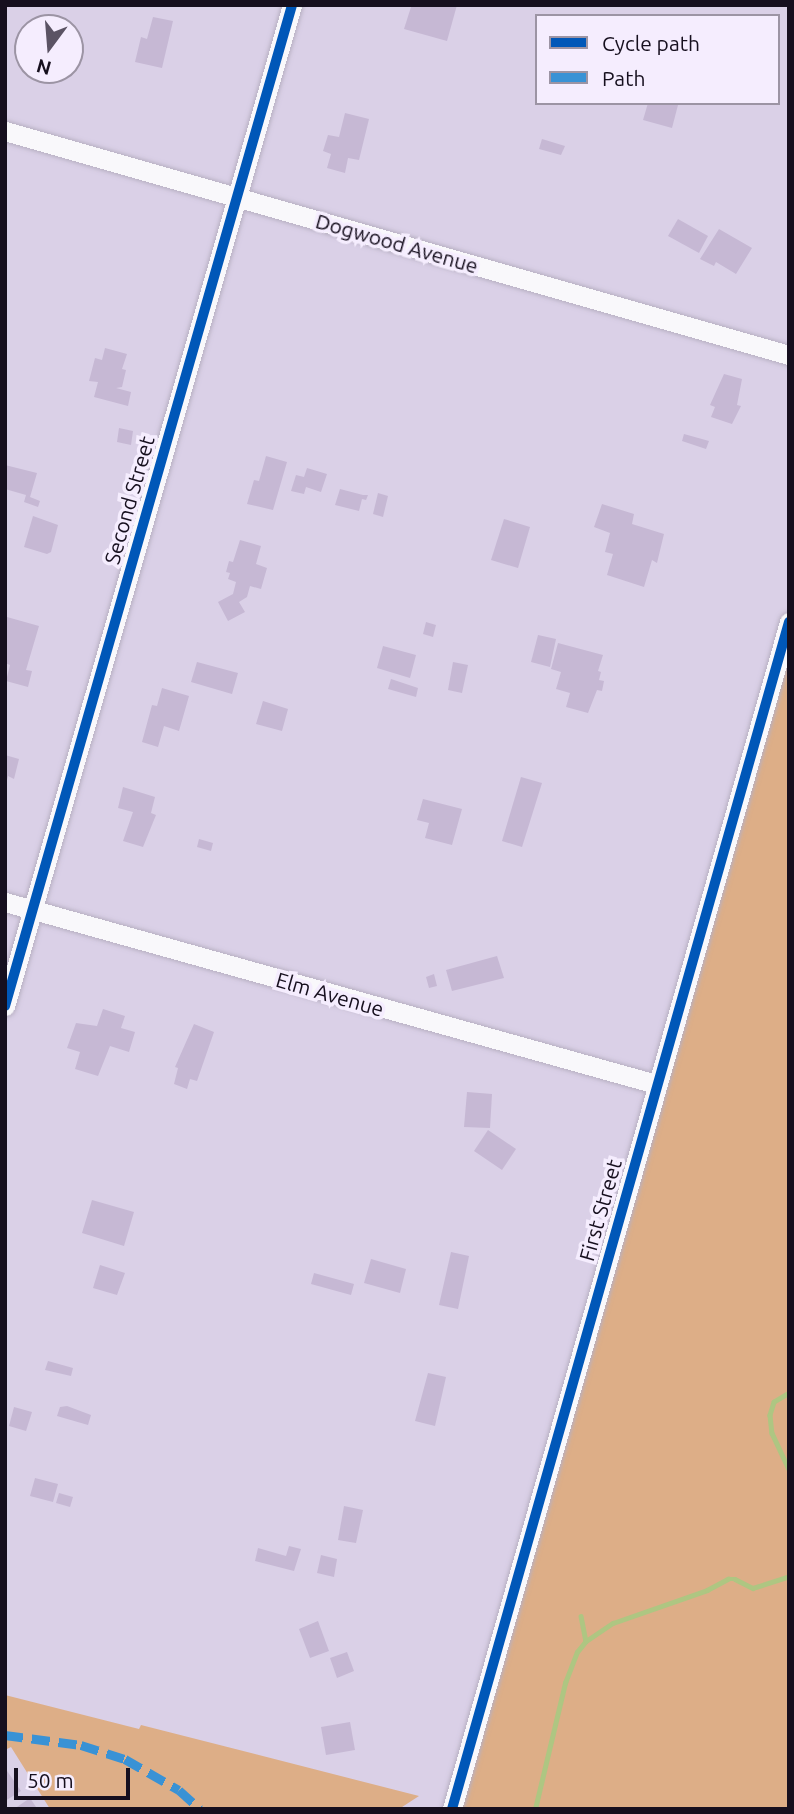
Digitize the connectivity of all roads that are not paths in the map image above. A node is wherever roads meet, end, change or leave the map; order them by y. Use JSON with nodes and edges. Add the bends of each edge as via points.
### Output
{"nodes":[{"id":1,"x":292,"y":5,"type":"edge"},
{"id":2,"x":5,"y":131,"type":"edge"},
{"id":3,"x":237,"y":198,"type":"junction"},
{"id":4,"x":789,"y":355,"type":"edge"},
{"id":5,"x":789,"y":622,"type":"edge"},
{"id":6,"x":5,"y":902,"type":"edge"},
{"id":7,"x":31,"y":910,"type":"junction"},
{"id":8,"x":5,"y":1006,"type":"edge"},
{"id":9,"x":656,"y":1084,"type":"junction"},
{"id":10,"x":452,"y":1809,"type":"edge"}],
"edges":[{"from":1,"to":3,"type":"street","name":"Second Street"},
{"from":2,"to":3,"type":"street","name":"Dogwood Avenue"},
{"from":3,"to":4,"type":"street","name":"Dogwood Avenue"},
{"from":3,"to":7,"type":"street","name":"Second Street"},
{"from":5,"to":9,"type":"street","name":"First Street"},
{"from":6,"to":7,"type":"street","name":"Elm Avenue"},
{"from":7,"to":8,"type":"street","name":"Second Street"},
{"from":7,"to":9,"type":"street","name":"Elm Avenue"},
{"from":9,"to":10,"type":"street","name":"First Street"}]}
